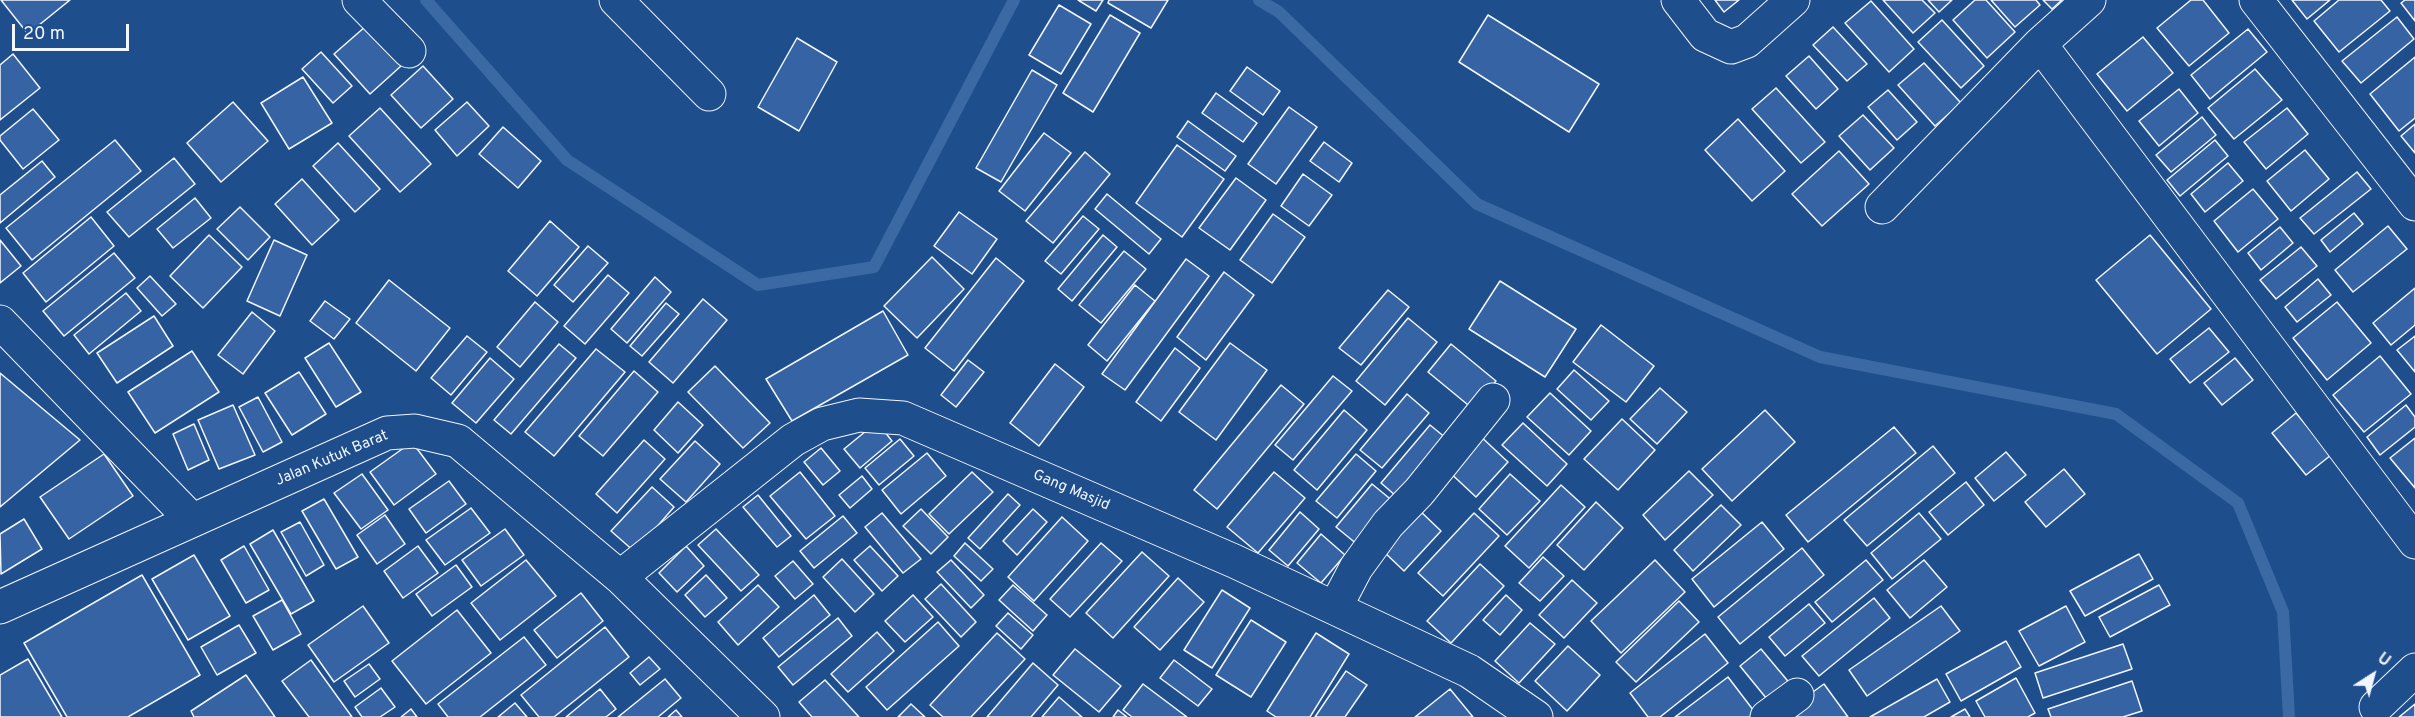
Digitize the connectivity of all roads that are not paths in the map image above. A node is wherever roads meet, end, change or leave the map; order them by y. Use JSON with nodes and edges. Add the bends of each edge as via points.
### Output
{"nodes":[{"id":1,"x":359,"y":0,"type":"edge"},
{"id":2,"x":616,"y":0,"type":"edge"},
{"id":3,"x":1678,"y":0,"type":"edge"},
{"id":4,"x":1793,"y":0,"type":"edge"},
{"id":5,"x":2089,"y":0,"type":"edge"},
{"id":6,"x":2256,"y":0,"type":"edge"},
{"id":7,"x":2040,"y":44,"type":"junction"},
{"id":8,"x":409,"y":51,"type":"dead end"},
{"id":9,"x":709,"y":94,"type":"dead end"},
{"id":10,"x":2415,"y":204,"type":"edge"},
{"id":11,"x":1882,"y":207,"type":"dead end"},
{"id":12,"x":0,"y":322,"type":"edge"},
{"id":13,"x":1492,"y":400,"type":"dead end"},
{"id":14,"x":192,"y":520,"type":"junction"},
{"id":15,"x":2415,"y":542,"type":"edge"},
{"id":16,"x":620,"y":577,"type":"junction"},
{"id":17,"x":0,"y":606,"type":"edge"},
{"id":18,"x":1335,"y":608,"type":"junction"},
{"id":19,"x":2415,"y":670,"type":"edge"},
{"id":20,"x":1797,"y":695,"type":"dead end"},
{"id":21,"x":2376,"y":707,"type":"dead end"},
{"id":22,"x":764,"y":717,"type":"edge"},
{"id":23,"x":1536,"y":717,"type":"edge"},
{"id":24,"x":1767,"y":717,"type":"edge"}],
"edges":[{"from":1,"to":8,"type":"street"},
{"from":2,"to":9,"type":"street"},
{"from":3,"to":4,"type":"street","via":[[1705,35],[1731,47],[1747,41]]},
{"from":5,"to":7,"type":"street"},
{"from":6,"to":10,"type":"street"},
{"from":7,"to":11,"type":"street"},
{"from":7,"to":15,"type":"street"},
{"from":12,"to":14,"type":"street"},
{"from":13,"to":18,"type":"street","via":[[1419,492],[1388,524],[1356,568]]},
{"from":14,"to":16,"type":"street","name":"Jalan Kutuk Barat","via":[[387,433],[415,431],[458,441]]},
{"from":14,"to":17,"type":"street","name":"Jalan Kutuk Barat"},
{"from":16,"to":18,"type":"street","name":"Gang Masjid","via":[[793,440],[822,424],[859,415],[903,418]]},
{"from":16,"to":22,"type":"street","name":"Jalan Kutuk Barat"},
{"from":18,"to":23,"type":"street","name":"Gang Masjid","via":[[1469,671]]},
{"from":19,"to":21,"type":"street"},
{"from":20,"to":24,"type":"street"}]}
